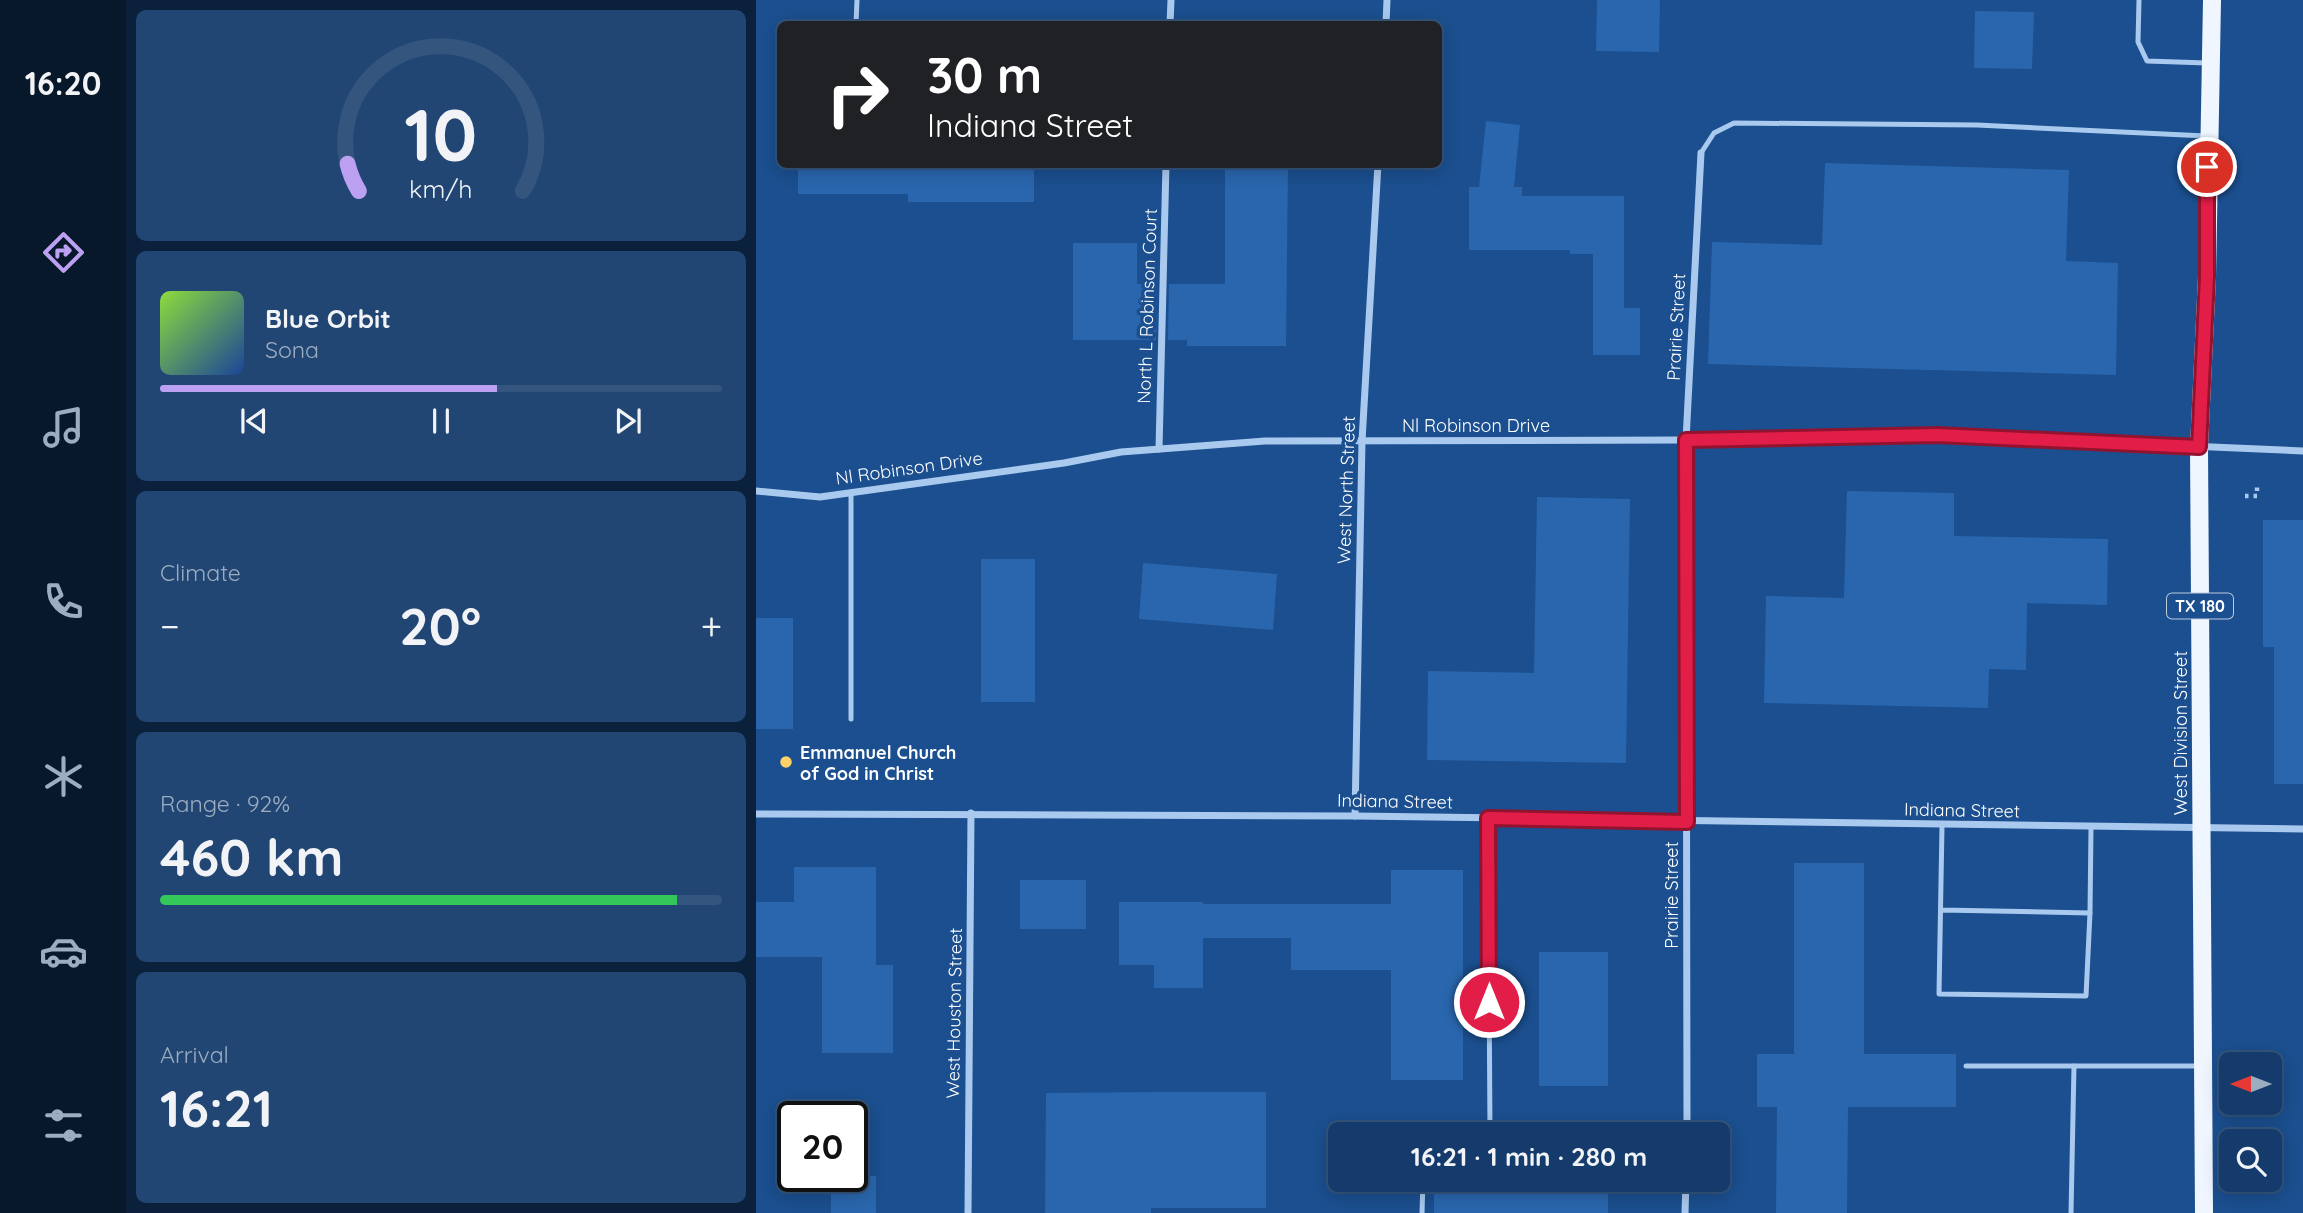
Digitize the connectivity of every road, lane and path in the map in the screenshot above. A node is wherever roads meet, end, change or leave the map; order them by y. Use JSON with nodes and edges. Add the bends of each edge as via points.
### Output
{"nodes":[{"id":1,"x":857,"y":0,"type":"edge"},
{"id":2,"x":1171,"y":0,"type":"edge"},
{"id":3,"x":1387,"y":0,"type":"edge"},
{"id":4,"x":2139,"y":0,"type":"edge"},
{"id":5,"x":2212,"y":0,"type":"edge"},
{"id":6,"x":856,"y":21,"type":"edge"},
{"id":7,"x":1170,"y":21,"type":"edge"},
{"id":8,"x":1386,"y":21,"type":"edge"},
{"id":9,"x":2210,"y":63,"type":"junction"},
{"id":10,"x":2208,"y":136,"type":"junction"},
{"id":11,"x":1701,"y":153,"type":"joint"},
{"id":12,"x":1166,"y":168,"type":"edge"},
{"id":13,"x":1378,"y":168,"type":"edge"},
{"id":14,"x":1686,"y":440,"type":"junction"},
{"id":15,"x":1362,"y":441,"type":"junction"},
{"id":16,"x":2199,"y":447,"type":"junction"},
{"id":17,"x":1159,"y":449,"type":"junction"},
{"id":18,"x":2303,"y":451,"type":"edge"},
{"id":19,"x":2258,"y":484,"type":"dead end"},
{"id":20,"x":756,"y":491,"type":"edge"},
{"id":21,"x":851,"y":492,"type":"junction"},
{"id":22,"x":2245,"y":496,"type":"dead end"},
{"id":23,"x":851,"y":719,"type":"dead end"},
{"id":24,"x":971,"y":813,"type":"junction"},
{"id":25,"x":756,"y":814,"type":"edge"},
{"id":26,"x":1355,"y":816,"type":"junction"},
{"id":27,"x":1488,"y":818,"type":"junction"},
{"id":28,"x":1687,"y":822,"type":"junction"},
{"id":29,"x":1942,"y":826,"type":"junction"},
{"id":30,"x":2091,"y":828,"type":"junction"},
{"id":31,"x":2202,"y":829,"type":"junction"},
{"id":32,"x":2303,"y":829,"type":"edge"},
{"id":33,"x":1942,"y":910,"type":"junction"},
{"id":34,"x":2090,"y":913,"type":"junction"},
{"id":35,"x":1966,"y":1066,"type":"dead end"},
{"id":36,"x":2074,"y":1066,"type":"junction"},
{"id":37,"x":2203,"y":1066,"type":"junction"},
{"id":38,"x":1490,"y":1122,"type":"edge"},
{"id":39,"x":1687,"y":1122,"type":"edge"},
{"id":40,"x":1423,"y":1192,"type":"edge"},
{"id":41,"x":1686,"y":1192,"type":"edge"},
{"id":42,"x":968,"y":1213,"type":"edge"},
{"id":43,"x":1422,"y":1213,"type":"edge"},
{"id":44,"x":1685,"y":1213,"type":"edge"},
{"id":45,"x":2071,"y":1213,"type":"edge"},
{"id":46,"x":2204,"y":1213,"type":"edge"}],
"edges":[{"from":1,"to":6,"type":"lane"},
{"from":2,"to":7,"type":"street"},
{"from":3,"to":8,"type":"street"},
{"from":4,"to":9,"type":"lane","via":[[2138,42],[2147,61]]},
{"from":5,"to":9,"type":"main road","name":"West Division Street","number":"TX 180"},
{"from":9,"to":10,"type":"main road","name":"West Division Street","number":"TX 180"},
{"from":10,"to":11,"type":"lane","via":[[1977,125],[1734,123],[1714,132]]},
{"from":10,"to":16,"type":"main road","name":"West Division Street","number":"TX 180"},
{"from":11,"to":14,"type":"street","name":"Prairie Street"},
{"from":12,"to":17,"type":"street","name":"North L Robinson Court"},
{"from":13,"to":15,"type":"street","name":"West North Street"},
{"from":14,"to":15,"type":"street","name":"Nl Robinson Drive"},
{"from":14,"to":16,"type":"street","name":"Nl Robinson Drive","via":[[1937,435]]},
{"from":14,"to":28,"type":"street","name":"Prairie Street"},
{"from":15,"to":17,"type":"street","name":"Nl Robinson Drive","via":[[1265,441]]},
{"from":15,"to":26,"type":"street","name":"West North Street"},
{"from":16,"to":18,"type":"street","name":"Nl Robinson Drive"},
{"from":16,"to":31,"type":"main road","name":"West Division Street","number":"TX 180"},
{"from":17,"to":21,"type":"street","name":"Nl Robinson Drive"},
{"from":19,"to":22,"type":"path","via":[[2258,496]]},
{"from":20,"to":21,"type":"street","name":"Nl Robinson Drive","via":[[820,497]]},
{"from":21,"to":23,"type":"lane"},
{"from":24,"to":25,"type":"street","name":"Indiana Street"},
{"from":24,"to":26,"type":"street","name":"Indiana Street"},
{"from":24,"to":42,"type":"street","name":"West Houston Street"},
{"from":26,"to":27,"type":"street","name":"Indiana Street"},
{"from":27,"to":28,"type":"street","name":"Indiana Street"},
{"from":27,"to":38,"type":"lane"},
{"from":28,"to":29,"type":"street","name":"Indiana Street"},
{"from":28,"to":39,"type":"street","name":"Prairie Street"},
{"from":29,"to":30,"type":"street","name":"Indiana Street"},
{"from":29,"to":33,"type":"lane"},
{"from":30,"to":31,"type":"street","name":"Indiana Street"},
{"from":30,"to":34,"type":"lane"},
{"from":31,"to":32,"type":"street","name":"Indiana Street"},
{"from":31,"to":37,"type":"main road","name":"West Division Street","number":"TX 180"},
{"from":33,"to":34,"type":"lane"},
{"from":33,"to":34,"type":"lane","via":[[1939,993],[1952,994],[2086,996]]},
{"from":35,"to":36,"type":"lane"},
{"from":36,"to":37,"type":"lane"},
{"from":36,"to":45,"type":"lane"},
{"from":37,"to":46,"type":"main road","name":"West Division Street","number":"TX 180"},
{"from":40,"to":43,"type":"lane"},
{"from":41,"to":44,"type":"street"}]}
